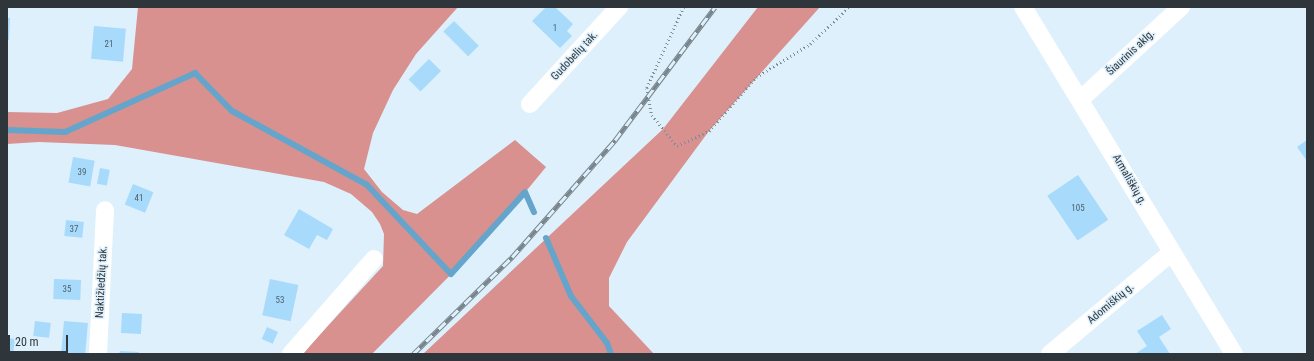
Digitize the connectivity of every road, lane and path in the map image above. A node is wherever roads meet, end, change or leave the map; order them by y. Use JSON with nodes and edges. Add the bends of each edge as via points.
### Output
{"nodes":[{"id":1,"x":620,"y":7,"type":"edge"},
{"id":2,"x":684,"y":7,"type":"edge"},
{"id":3,"x":849,"y":7,"type":"edge"},
{"id":4,"x":1023,"y":7,"type":"edge"},
{"id":5,"x":1181,"y":7,"type":"edge"},
{"id":6,"x":1081,"y":99,"type":"junction"},
{"id":7,"x":530,"y":104,"type":"dead end"},
{"id":8,"x":105,"y":210,"type":"dead end"},
{"id":9,"x":1172,"y":253,"type":"junction"},
{"id":10,"x":374,"y":259,"type":"dead end"},
{"id":11,"x":98,"y":354,"type":"edge"},
{"id":12,"x":291,"y":354,"type":"edge"},
{"id":13,"x":1050,"y":354,"type":"edge"},
{"id":14,"x":1234,"y":354,"type":"edge"}],
"edges":[{"from":1,"to":7,"type":"street","name":"Gudobelių tak."},
{"from":2,"to":3,"type":"path","via":[[647,88],[652,115],[677,146],[709,131],[756,77],[810,44]]},
{"from":4,"to":6,"type":"street","name":"Armališkių g."},
{"from":5,"to":6,"type":"street","name":"Šiaurinis aklg."},
{"from":6,"to":9,"type":"street","name":"Armališkių g."},
{"from":8,"to":11,"type":"street","name":"Naktižiedžių tak."},
{"from":9,"to":13,"type":"street","name":"Adomiškių g."},
{"from":9,"to":14,"type":"street","name":"Armališkių g."},
{"from":10,"to":12,"type":"street"}]}
